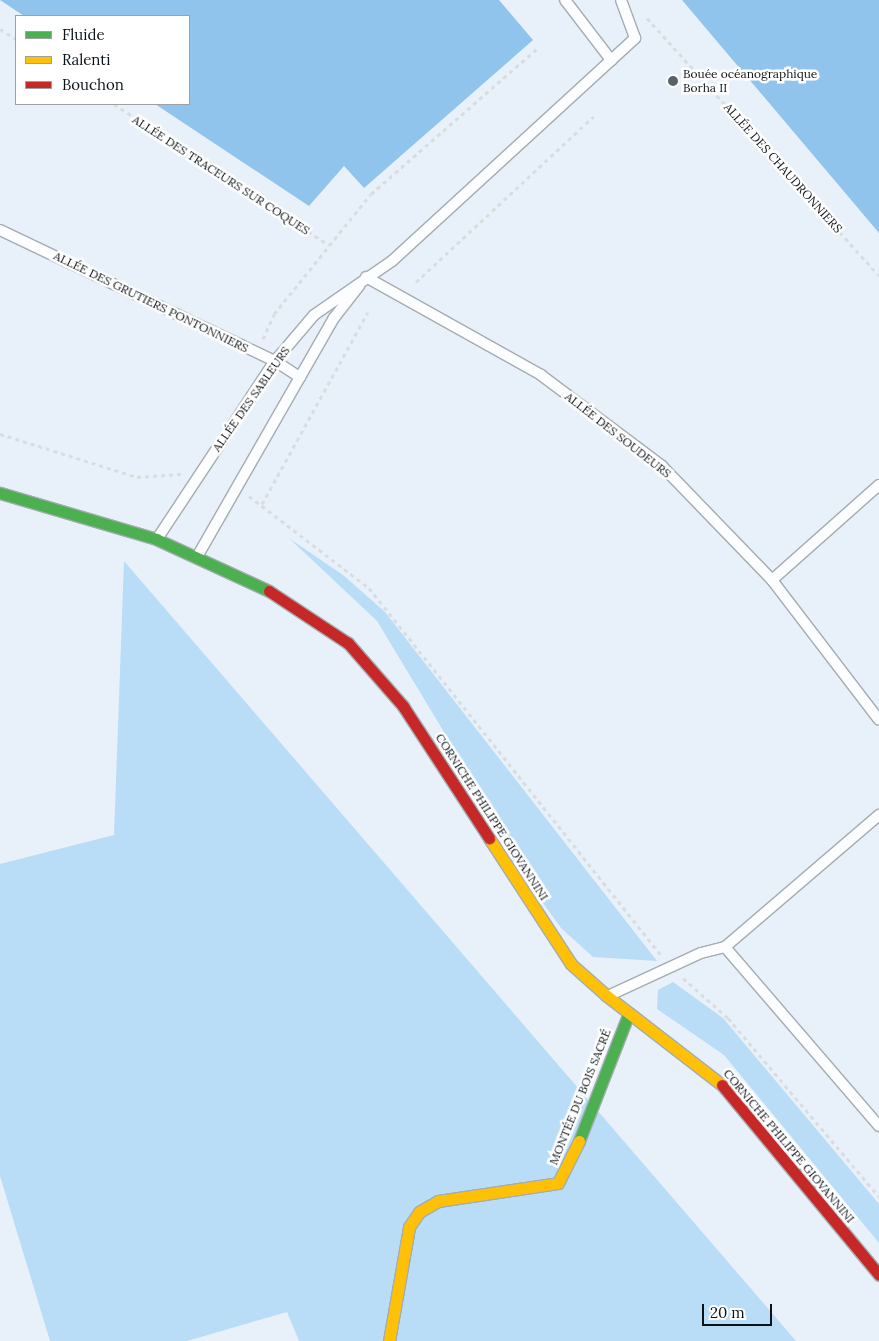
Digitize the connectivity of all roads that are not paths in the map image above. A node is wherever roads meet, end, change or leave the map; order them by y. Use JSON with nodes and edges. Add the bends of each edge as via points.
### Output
{"nodes":[{"id":1,"x":565,"y":0,"type":"edge"},
{"id":2,"x":621,"y":0,"type":"edge"},
{"id":3,"x":611,"y":60,"type":"junction"},
{"id":4,"x":0,"y":230,"type":"edge"},
{"id":5,"x":366,"y":277,"type":"junction"},
{"id":6,"x":275,"y":361,"type":"junction"},
{"id":7,"x":300,"y":377,"type":"junction"},
{"id":8,"x":879,"y":485,"type":"edge"},
{"id":9,"x":0,"y":493,"type":"edge"},
{"id":10,"x":156,"y":540,"type":"junction"},
{"id":11,"x":197,"y":558,"type":"junction"},
{"id":12,"x":772,"y":580,"type":"junction"},
{"id":13,"x":879,"y":720,"type":"edge"},
{"id":14,"x":879,"y":815,"type":"edge"},
{"id":15,"x":724,"y":947,"type":"junction"},
{"id":16,"x":607,"y":996,"type":"junction"},
{"id":17,"x":629,"y":1013,"type":"junction"},
{"id":18,"x":879,"y":1126,"type":"edge"},
{"id":19,"x":879,"y":1275,"type":"edge"},
{"id":20,"x":389,"y":1341,"type":"edge"}],
"edges":[{"from":1,"to":3,"type":"lane"},
{"from":2,"to":3,"type":"lane","name":"ALLÉE DES SABLEURS","via":[[635,38]]},
{"from":3,"to":5,"type":"lane","name":"ALLÉE DES SABLEURS","via":[[392,261]]},
{"from":4,"to":6,"type":"lane","name":"ALLÉE DES GRUTIERS PONTONNIERS"},
{"from":5,"to":6,"type":"lane","name":"ALLÉE DES SABLEURS","via":[[314,315]]},
{"from":5,"to":7,"type":"lane","name":"ALLÉE DES SABLEURS","via":[[334,318]]},
{"from":5,"to":12,"type":"lane","name":"ALLÉE DES SOUDEURS","via":[[548,380],[662,466]]},
{"from":6,"to":7,"type":"lane","name":"ALLÉE DES GRUTIERS PONTONNIERS"},
{"from":6,"to":10,"type":"lane","name":"ALLÉE DES SABLEURS"},
{"from":7,"to":11,"type":"lane","name":"ALLÉE DES SABLEURS"},
{"from":8,"to":12,"type":"lane"},
{"from":9,"to":10,"type":"main road","name":"CORNICHE PHILIPPE GIOVANNINI"},
{"from":10,"to":11,"type":"main road","name":"CORNICHE PHILIPPE GIOVANNINI"},
{"from":11,"to":16,"type":"main road","name":"CORNICHE PHILIPPE GIOVANNINI","via":[[282,598],[348,643],[404,706],[571,964]]},
{"from":12,"to":13,"type":"lane","name":"ALLÉE DES SOUDEURS"},
{"from":14,"to":15,"type":"lane"},
{"from":15,"to":16,"type":"lane","via":[[701,953]]},
{"from":15,"to":18,"type":"lane"},
{"from":16,"to":17,"type":"main road","name":"CORNICHE PHILIPPE GIOVANNINI"},
{"from":17,"to":19,"type":"main road","name":"CORNICHE PHILIPPE GIOVANNINI","via":[[715,1076]]},
{"from":17,"to":20,"type":"main road","name":"MONTÉE DU BOIS SACRÉ","via":[[567,1170],[558,1183],[438,1201],[419,1212],[409,1226]]}]}
